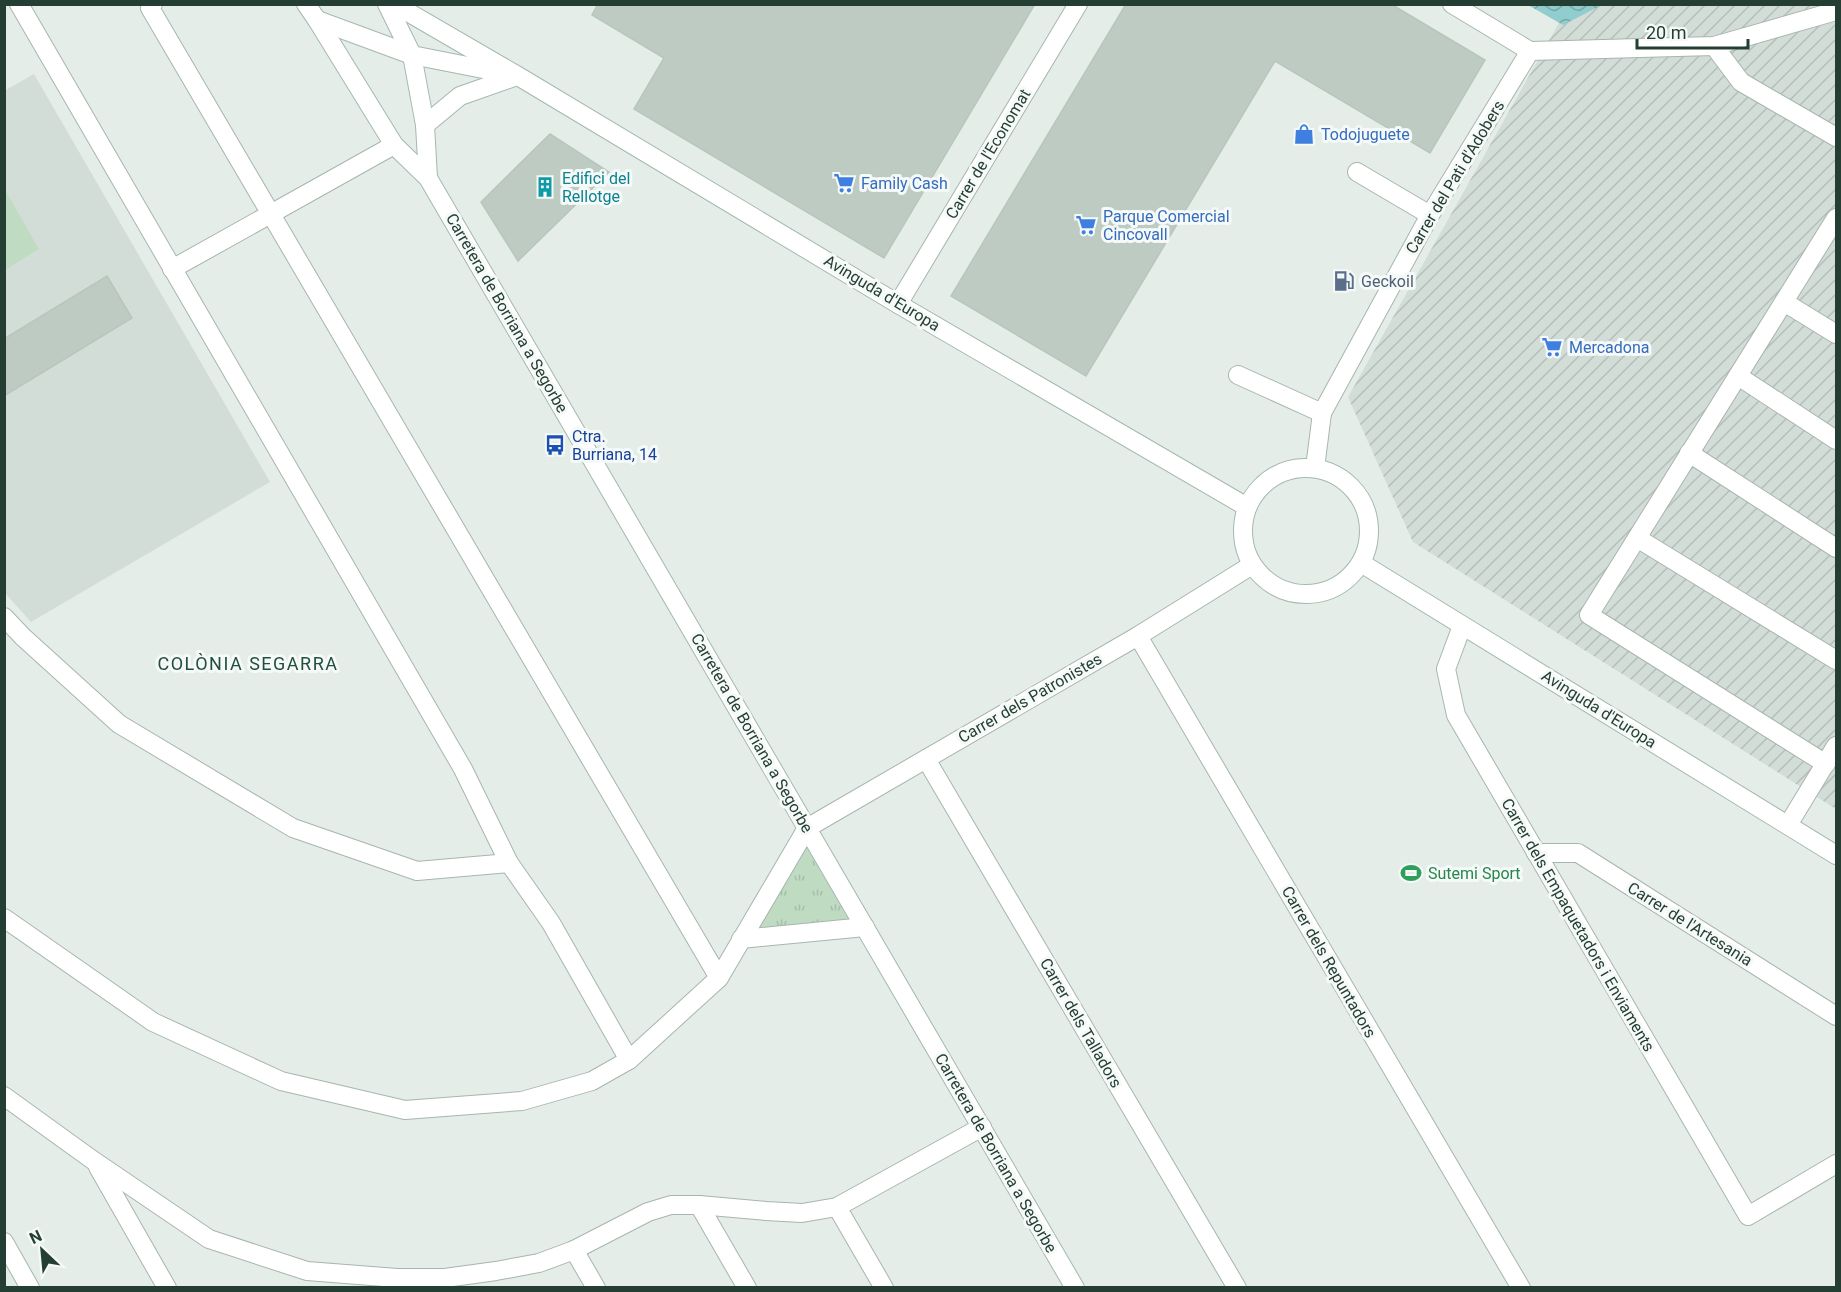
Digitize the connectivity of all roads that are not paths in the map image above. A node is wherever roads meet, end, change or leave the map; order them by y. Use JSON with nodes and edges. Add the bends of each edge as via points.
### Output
{"nodes":[{"id":1,"x":19,"y":4,"type":"edge"},
{"id":2,"x":153,"y":4,"type":"edge"},
{"id":3,"x":306,"y":4,"type":"edge"},
{"id":4,"x":387,"y":4,"type":"edge"},
{"id":5,"x":394,"y":4,"type":"edge"},
{"id":6,"x":1078,"y":4,"type":"edge"},
{"id":7,"x":1452,"y":4,"type":"edge"},
{"id":8,"x":1836,"y":11,"type":"edge"},
{"id":9,"x":318,"y":20,"type":"junction"},
{"id":10,"x":1714,"y":46,"type":"junction"},
{"id":11,"x":1530,"y":51,"type":"junction"},
{"id":12,"x":412,"y":55,"type":"junction"},
{"id":13,"x":518,"y":76,"type":"junction"},
{"id":14,"x":425,"y":125,"type":"junction"},
{"id":15,"x":1836,"y":137,"type":"edge"},
{"id":16,"x":394,"y":145,"type":"junction"},
{"id":17,"x":1357,"y":172,"type":"dead end"},
{"id":18,"x":428,"y":178,"type":"junction"},
{"id":19,"x":271,"y":213,"type":"junction"},
{"id":20,"x":1430,"y":215,"type":"junction"},
{"id":21,"x":1835,"y":224,"type":"edge"},
{"id":22,"x":172,"y":268,"type":"junction"},
{"id":23,"x":1784,"y":302,"type":"junction"},
{"id":24,"x":898,"y":304,"type":"junction"},
{"id":25,"x":1836,"y":334,"type":"edge"},
{"id":26,"x":1238,"y":375,"type":"dead end"},
{"id":27,"x":1738,"y":376,"type":"junction"},
{"id":28,"x":1322,"y":413,"type":"junction"},
{"id":29,"x":1836,"y":440,"type":"edge"},
{"id":30,"x":1689,"y":453,"type":"junction"},
{"id":31,"x":1315,"y":468,"type":"junction"},
{"id":32,"x":1247,"y":507,"type":"junction"},
{"id":33,"x":1637,"y":538,"type":"junction"},
{"id":34,"x":1836,"y":548,"type":"edge"},
{"id":35,"x":1361,"y":563,"type":"junction"},
{"id":36,"x":1252,"y":565,"type":"junction"},
{"id":37,"x":4,"y":618,"type":"edge"},
{"id":38,"x":1462,"y":626,"type":"junction"},
{"id":39,"x":1138,"y":636,"type":"junction"},
{"id":40,"x":1836,"y":660,"type":"edge"},
{"id":41,"x":1836,"y":746,"type":"edge"},
{"id":42,"x":926,"y":759,"type":"junction"},
{"id":43,"x":1826,"y":764,"type":"junction"},
{"id":44,"x":1788,"y":825,"type":"junction"},
{"id":45,"x":807,"y":828,"type":"junction"},
{"id":46,"x":1536,"y":853,"type":"junction"},
{"id":47,"x":1836,"y":855,"type":"edge"},
{"id":48,"x":509,"y":863,"type":"junction"},
{"id":49,"x":4,"y":918,"type":"edge"},
{"id":50,"x":865,"y":927,"type":"junction"},
{"id":51,"x":741,"y":939,"type":"junction"},
{"id":52,"x":719,"y":978,"type":"junction"},
{"id":53,"x":1836,"y":1016,"type":"edge"},
{"id":54,"x":629,"y":1060,"type":"junction"},
{"id":55,"x":4,"y":1096,"type":"edge"},
{"id":56,"x":982,"y":1127,"type":"junction"},
{"id":57,"x":94,"y":1161,"type":"junction"},
{"id":58,"x":1836,"y":1164,"type":"edge"},
{"id":59,"x":699,"y":1205,"type":"junction"},
{"id":60,"x":837,"y":1207,"type":"junction"},
{"id":61,"x":4,"y":1242,"type":"edge"},
{"id":62,"x":574,"y":1250,"type":"junction"},
{"id":63,"x":307,"y":1271,"type":"junction"},
{"id":64,"x":447,"y":1283,"type":"edge"},
{"id":65,"x":30,"y":1287,"type":"edge"},
{"id":66,"x":167,"y":1287,"type":"edge"},
{"id":67,"x":316,"y":1287,"type":"edge"},
{"id":68,"x":596,"y":1287,"type":"edge"},
{"id":69,"x":747,"y":1287,"type":"edge"},
{"id":70,"x":884,"y":1287,"type":"edge"},
{"id":71,"x":1075,"y":1287,"type":"edge"},
{"id":72,"x":1237,"y":1287,"type":"edge"},
{"id":73,"x":1521,"y":1287,"type":"edge"}],
"edges":[{"from":1,"to":22,"type":"street"},
{"from":2,"to":19,"type":"street","via":[[150,8]]},
{"from":3,"to":9,"type":"street"},
{"from":4,"to":12,"type":"street"},
{"from":5,"to":13,"type":"street","name":"Avinguda d'Europa"},
{"from":6,"to":24,"type":"street","name":"Carrer de l'Economat"},
{"from":7,"to":11,"type":"street"},
{"from":8,"to":10,"type":"street"},
{"from":9,"to":12,"type":"street","name":"Avinguda d'Europa"},
{"from":9,"to":16,"type":"street"},
{"from":10,"to":11,"type":"street"},
{"from":10,"to":15,"type":"street","via":[[1741,82]]},
{"from":11,"to":20,"type":"street","name":"Carrer del Pati d'Adobers"},
{"from":12,"to":13,"type":"street","name":"Avinguda d'Europa"},
{"from":12,"to":14,"type":"street"},
{"from":13,"to":14,"type":"street","via":[[460,96]]},
{"from":13,"to":24,"type":"street","name":"Avinguda d'Europa"},
{"from":14,"to":18,"type":"street"},
{"from":16,"to":18,"type":"street"},
{"from":16,"to":19,"type":"street"},
{"from":17,"to":20,"type":"street"},
{"from":18,"to":45,"type":"street","name":"Carretera de Borriana a Segorbe"},
{"from":19,"to":22,"type":"street"},
{"from":19,"to":52,"type":"street"},
{"from":20,"to":28,"type":"street","name":"Carrer del Pati d'Adobers"},
{"from":21,"to":23,"type":"street"},
{"from":22,"to":48,"type":"street","via":[[463,769]]},
{"from":23,"to":25,"type":"street"},
{"from":23,"to":27,"type":"street"},
{"from":24,"to":32,"type":"street","name":"Avinguda d'Europa"},
{"from":26,"to":28,"type":"street"},
{"from":27,"to":29,"type":"street"},
{"from":27,"to":30,"type":"street"},
{"from":28,"to":31,"type":"street","name":"Carrer del Pati d'Adobers"},
{"from":30,"to":33,"type":"street"},
{"from":30,"to":34,"type":"street"},
{"from":31,"to":32,"type":"street","via":[[1294,469],[1274,476],[1258,489]]},
{"from":31,"to":35,"type":"street","via":[[1335,474],[1352,486],[1364,504],[1370,523],[1369,544]]},
{"from":32,"to":36,"type":"street","via":[[1242,526],[1244,546]]},
{"from":33,"to":40,"type":"street"},
{"from":33,"to":43,"type":"street","via":[[1589,615]]},
{"from":35,"to":36,"type":"street","via":[[1348,580],[1328,591],[1307,595],[1286,592],[1266,582]]},
{"from":35,"to":38,"type":"street","name":"Avinguda d'Europa"},
{"from":36,"to":39,"type":"street","name":"Carrer dels Patronistes"},
{"from":37,"to":48,"type":"street","via":[[119,724],[293,828],[417,871]]},
{"from":38,"to":44,"type":"street","name":"Avinguda d'Europa"},
{"from":38,"to":46,"type":"street","name":"Carrer dels Empaquetadors i Enviaments","via":[[1446,669],[1456,715]]},
{"from":39,"to":42,"type":"street","name":"Carrer dels Patronistes"},
{"from":39,"to":73,"type":"street","name":"Carrer dels Repuntadors"},
{"from":41,"to":43,"type":"street"},
{"from":42,"to":45,"type":"street","name":"Carrer dels Patronistes"},
{"from":42,"to":72,"type":"street","name":"Carrer dels Talladors"},
{"from":43,"to":44,"type":"street"},
{"from":44,"to":47,"type":"street","name":"Avinguda d'Europa"},
{"from":45,"to":50,"type":"street","name":"Carretera de Borriana a Segorbe"},
{"from":45,"to":51,"type":"street"},
{"from":46,"to":53,"type":"street","name":"Carrer de l'Artesania","via":[[1578,853]]},
{"from":46,"to":58,"type":"street","name":"Carrer dels Empaquetadors i Enviaments","via":[[1748,1215]]},
{"from":48,"to":54,"type":"street","via":[[551,923]]},
{"from":49,"to":54,"type":"street","via":[[153,1022],[281,1081],[405,1110],[522,1101],[592,1081]]},
{"from":50,"to":51,"type":"street"},
{"from":50,"to":56,"type":"street","name":"Carretera de Borriana a Segorbe"},
{"from":51,"to":52,"type":"street"},
{"from":52,"to":54,"type":"street"},
{"from":55,"to":57,"type":"street"},
{"from":56,"to":60,"type":"street"},
{"from":56,"to":71,"type":"street","name":"Carretera de Borriana a Segorbe"},
{"from":57,"to":63,"type":"street","via":[[208,1239]]},
{"from":57,"to":66,"type":"street"},
{"from":59,"to":60,"type":"street","via":[[802,1213]]},
{"from":59,"to":62,"type":"street","via":[[671,1205],[648,1212]]},
{"from":59,"to":69,"type":"street"},
{"from":60,"to":70,"type":"street"},
{"from":61,"to":65,"type":"street"},
{"from":62,"to":64,"type":"street","via":[[539,1263]]},
{"from":62,"to":68,"type":"street"},
{"from":63,"to":64,"type":"street"},
{"from":63,"to":67,"type":"street"}]}
